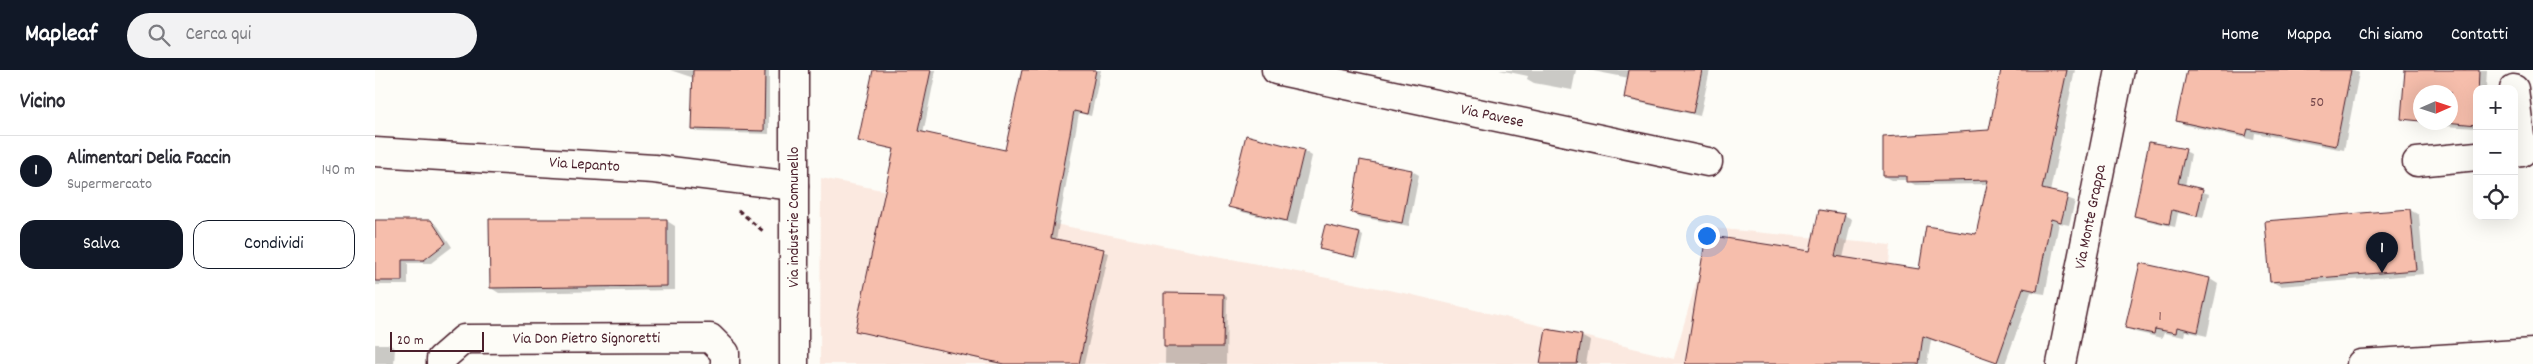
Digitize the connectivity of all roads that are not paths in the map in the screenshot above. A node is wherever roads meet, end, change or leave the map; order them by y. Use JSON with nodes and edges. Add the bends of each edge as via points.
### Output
{"nodes":[{"id":1,"x":793,"y":70,"type":"edge"},
{"id":2,"x":1276,"y":70,"type":"edge"},
{"id":3,"x":2120,"y":70,"type":"edge"},
{"id":4,"x":2512,"y":70,"type":"edge"},
{"id":5,"x":2514,"y":85,"type":"edge"},
{"id":6,"x":2518,"y":120,"type":"edge"},
{"id":7,"x":375,"y":152,"type":"edge"},
{"id":8,"x":2518,"y":152,"type":"edge"},
{"id":9,"x":2473,"y":156,"type":"edge"},
{"id":10,"x":1708,"y":162,"type":"dead end"},
{"id":11,"x":2417,"y":162,"type":"dead end"},
{"id":12,"x":794,"y":186,"type":"junction"},
{"id":13,"x":2533,"y":353,"type":"edge"},
{"id":14,"x":441,"y":364,"type":"edge"},
{"id":15,"x":725,"y":364,"type":"edge"},
{"id":16,"x":794,"y":364,"type":"edge"},
{"id":17,"x":2061,"y":364,"type":"edge"},
{"id":18,"x":2361,"y":364,"type":"edge"}],
"edges":[{"from":1,"to":12,"type":"street","name":"Via industrie Comunello"},
{"from":2,"to":10,"type":"street","name":"Via Pavese"},
{"from":3,"to":17,"type":"street","name":"Via Monte Grappa"},
{"from":4,"to":5,"type":"street"},
{"from":6,"to":8,"type":"street","via":[[2522,152]]},
{"from":7,"to":12,"type":"street","name":"Via Lepanto","via":[[654,169]]},
{"from":9,"to":11,"type":"street"},
{"from":12,"to":16,"type":"street","name":"Via industrie Comunello"},
{"from":13,"to":18,"type":"street"},
{"from":14,"to":15,"type":"street","name":"Via Don Pietro Signoretti","via":[[441,359],[465,339],[691,338],[710,338],[725,353]]}]}
